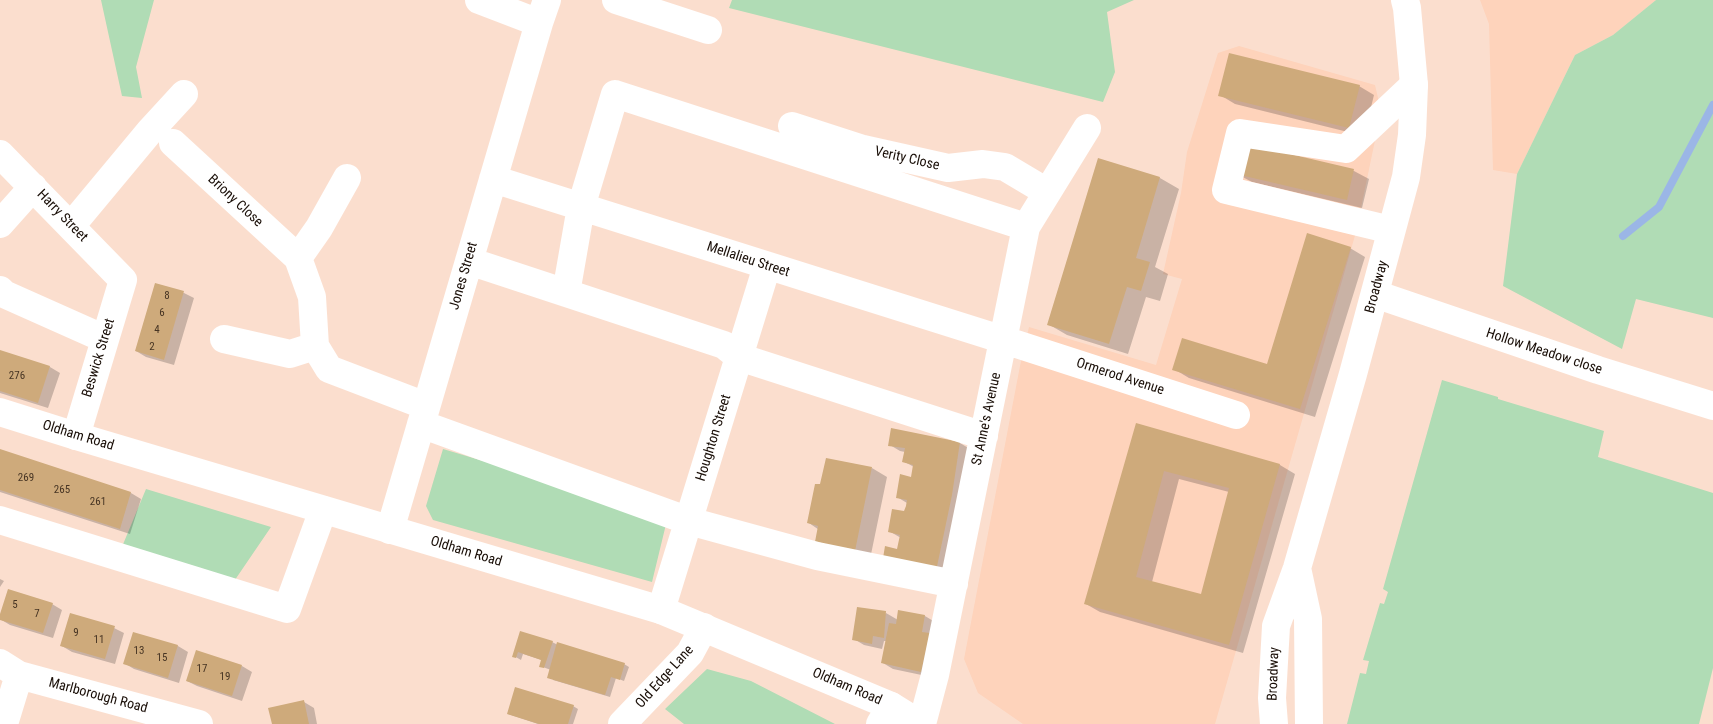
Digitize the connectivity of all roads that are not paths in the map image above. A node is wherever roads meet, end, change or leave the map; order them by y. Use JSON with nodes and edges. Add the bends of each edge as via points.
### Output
{"nodes":[{"id":1,"x":479,"y":0,"type":"edge"},
{"id":2,"x":616,"y":0,"type":"edge"},
{"id":3,"x":1405,"y":0,"type":"edge"},
{"id":4,"x":543,"y":11,"type":"edge"},
{"id":5,"x":708,"y":30,"type":"dead end"},
{"id":6,"x":1414,"y":85,"type":"junction"},
{"id":7,"x":184,"y":94,"type":"dead end"},
{"id":8,"x":792,"y":126,"type":"dead end"},
{"id":9,"x":1086,"y":128,"type":"dead end"},
{"id":10,"x":173,"y":143,"type":"dead end"},
{"id":11,"x":0,"y":154,"type":"edge"},
{"id":12,"x":347,"y":178,"type":"dead end"},
{"id":13,"x":493,"y":179,"type":"junction"},
{"id":14,"x":33,"y":187,"type":"junction"},
{"id":15,"x":1047,"y":192,"type":"junction"},
{"id":16,"x":580,"y":207,"type":"junction"},
{"id":17,"x":0,"y":224,"type":"edge"},
{"id":18,"x":71,"y":226,"type":"junction"},
{"id":19,"x":1026,"y":227,"type":"junction"},
{"id":20,"x":1391,"y":230,"type":"junction"},
{"id":21,"x":298,"y":258,"type":"junction"},
{"id":22,"x":469,"y":261,"type":"junction"},
{"id":23,"x":767,"y":266,"type":"junction"},
{"id":24,"x":123,"y":280,"type":"joint"},
{"id":25,"x":0,"y":290,"type":"edge"},
{"id":26,"x":566,"y":293,"type":"junction"},
{"id":27,"x":1375,"y":294,"type":"junction"},
{"id":28,"x":105,"y":339,"type":"junction"},
{"id":29,"x":224,"y":339,"type":"dead end"},
{"id":30,"x":1004,"y":340,"type":"junction"},
{"id":31,"x":315,"y":346,"type":"junction"},
{"id":32,"x":739,"y":357,"type":"junction"},
{"id":33,"x":1713,"y":406,"type":"edge"},
{"id":34,"x":0,"y":412,"type":"edge"},
{"id":35,"x":423,"y":415,"type":"junction"},
{"id":36,"x":1236,"y":415,"type":"dead end"},
{"id":37,"x":76,"y":436,"type":"junction"},
{"id":38,"x":984,"y":436,"type":"junction"},
{"id":39,"x":323,"y":510,"type":"junction"},
{"id":40,"x":0,"y":520,"type":"edge"},
{"id":41,"x":689,"y":521,"type":"junction"},
{"id":42,"x":390,"y":530,"type":"junction"},
{"id":43,"x":1297,"y":568,"type":"junction"},
{"id":44,"x":954,"y":584,"type":"junction"},
{"id":45,"x":661,"y":610,"type":"junction"},
{"id":46,"x":704,"y":627,"type":"junction"},
{"id":47,"x":10,"y":669,"type":"edge"},
{"id":48,"x":1273,"y":711,"type":"edge"},
{"id":49,"x":886,"y":715,"type":"edge"},
{"id":50,"x":4,"y":724,"type":"edge"},
{"id":51,"x":199,"y":724,"type":"edge"},
{"id":52,"x":622,"y":724,"type":"edge"},
{"id":53,"x":921,"y":724,"type":"edge"},
{"id":54,"x":1256,"y":724,"type":"edge"},
{"id":55,"x":1309,"y":724,"type":"edge"}],
"edges":[{"from":1,"to":4,"type":"street"},
{"from":2,"to":5,"type":"street"},
{"from":3,"to":6,"type":"street","name":"Broadway"},
{"from":4,"to":13,"type":"street","name":"Jones Street"},
{"from":6,"to":20,"type":"street","name":"Broadway","via":[[1406,177]]},
{"from":6,"to":20,"type":"street","via":[[1346,149],[1240,133],[1226,190]]},
{"from":7,"to":18,"type":"street"},
{"from":8,"to":15,"type":"street","name":"Verity Close","via":[[863,148],[948,168],[983,164],[1005,167]]},
{"from":9,"to":15,"type":"street","name":"St Anne's Avenue"},
{"from":10,"to":21,"type":"street","name":"Briony Close"},
{"from":11,"to":14,"type":"street","name":"Harry Street"},
{"from":12,"to":21,"type":"street"},
{"from":13,"to":16,"type":"street","name":"Mellalieu Street"},
{"from":13,"to":22,"type":"street","name":"Jones Street"},
{"from":14,"to":17,"type":"street"},
{"from":14,"to":18,"type":"street","name":"Harry Street"},
{"from":15,"to":19,"type":"street","name":"St Anne's Avenue"},
{"from":16,"to":19,"type":"street","via":[[615,94]]},
{"from":16,"to":23,"type":"street","name":"Mellalieu Street"},
{"from":16,"to":26,"type":"street"},
{"from":18,"to":24,"type":"street","name":"Harry Street"},
{"from":19,"to":30,"type":"street","name":"St Anne's Avenue"},
{"from":20,"to":27,"type":"street","name":"Broadway"},
{"from":21,"to":31,"type":"street","name":"Briony Close","via":[[312,297]]},
{"from":22,"to":26,"type":"street"},
{"from":22,"to":35,"type":"street","name":"Jones Street"},
{"from":23,"to":30,"type":"street","name":"Mellalieu Street"},
{"from":23,"to":32,"type":"street","name":"Houghton Street"},
{"from":24,"to":28,"type":"street","name":"Beswick Street"},
{"from":25,"to":28,"type":"street"},
{"from":26,"to":32,"type":"street","via":[[724,345]]},
{"from":27,"to":33,"type":"street","name":"Hollow Meadow close"},
{"from":27,"to":43,"type":"street","name":"Broadway"},
{"from":28,"to":37,"type":"street","name":"Beswick Street"},
{"from":29,"to":31,"type":"street","via":[[290,354]]},
{"from":30,"to":36,"type":"street","name":"Ormerod Avenue"},
{"from":30,"to":38,"type":"street","name":"St Anne's Avenue"},
{"from":31,"to":35,"type":"street","name":"Briony Close","via":[[329,369]]},
{"from":32,"to":38,"type":"street"},
{"from":32,"to":41,"type":"street","name":"Houghton Street"},
{"from":34,"to":37,"type":"street","name":"Oldham Road"},
{"from":35,"to":41,"type":"street","name":"Briony Close"},
{"from":35,"to":42,"type":"street","name":"Jones Street"},
{"from":37,"to":39,"type":"street","name":"Oldham Road"},
{"from":38,"to":44,"type":"street","name":"St Anne's Avenue"},
{"from":39,"to":40,"type":"street","via":[[287,609]]},
{"from":39,"to":42,"type":"street","name":"Oldham Road"},
{"from":41,"to":44,"type":"street","name":"Briony Close","via":[[817,556]]},
{"from":41,"to":45,"type":"street","name":"Houghton Street"},
{"from":42,"to":45,"type":"street","name":"Oldham Road"},
{"from":43,"to":48,"type":"street","name":"Broadway","via":[[1276,626]]},
{"from":43,"to":55,"type":"street","name":"Broadway","via":[[1308,619]]},
{"from":44,"to":53,"type":"street","name":"St Anne's Avenue"},
{"from":45,"to":46,"type":"street","name":"Oldham Road"},
{"from":46,"to":49,"type":"street","name":"Oldham Road"},
{"from":46,"to":52,"type":"street","name":"Old Edge Lane","via":[[690,653]]},
{"from":47,"to":50,"type":"street"},
{"from":47,"to":51,"type":"street","name":"Marlborough Road"},
{"from":48,"to":54,"type":"street"},
{"from":49,"to":53,"type":"street","name":"Oldham Road"}]}
